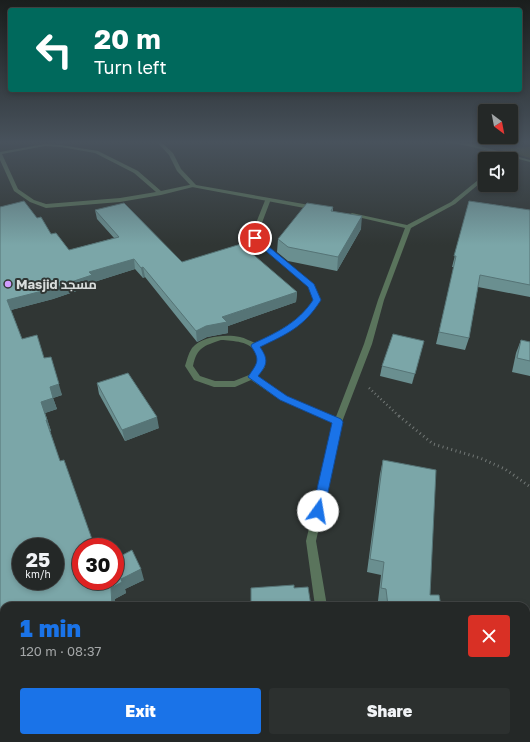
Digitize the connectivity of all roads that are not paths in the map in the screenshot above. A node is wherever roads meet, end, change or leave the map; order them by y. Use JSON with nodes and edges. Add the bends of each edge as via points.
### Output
{"nodes":[{"id":1,"x":10,"y":176,"type":"edge"},
{"id":2,"x":140,"y":176,"type":"edge"},
{"id":3,"x":184,"y":176,"type":"edge"},
{"id":4,"x":478,"y":183,"type":"edge"},
{"id":5,"x":194,"y":186,"type":"junction"},
{"id":6,"x":161,"y":193,"type":"junction"},
{"id":7,"x":268,"y":199,"type":"junction"},
{"id":8,"x":318,"y":208,"type":"edge"},
{"id":9,"x":348,"y":215,"type":"edge"},
{"id":10,"x":408,"y":227,"type":"junction"},
{"id":11,"x":255,"y":346,"type":"junction"},
{"id":12,"x":252,"y":377,"type":"junction"},
{"id":13,"x":338,"y":422,"type":"junction"},
{"id":14,"x":320,"y":602,"type":"edge"}],
"edges":[{"from":1,"to":6,"type":"street","via":[[16,190],[32,202],[46,206],[120,200]]},
{"from":2,"to":6,"type":"street"},
{"from":3,"to":5,"type":"street"},
{"from":4,"to":10,"type":"street","via":[[453,203]]},
{"from":5,"to":6,"type":"street"},
{"from":5,"to":7,"type":"street"},
{"from":7,"to":8,"type":"street"},
{"from":7,"to":11,"type":"street","via":[[255,238],[311,286],[317,300],[309,313],[291,328]]},
{"from":9,"to":10,"type":"street"},
{"from":10,"to":13,"type":"street"},
{"from":11,"to":12,"type":"street","via":[[262,356],[261,367]]},
{"from":11,"to":12,"type":"street","via":[[240,339],[221,338],[204,343],[191,353],[189,366],[197,378],[214,384],[235,384]]},
{"from":12,"to":13,"type":"street","via":[[283,398]]},
{"from":13,"to":14,"type":"street","via":[[311,540]]}]}
